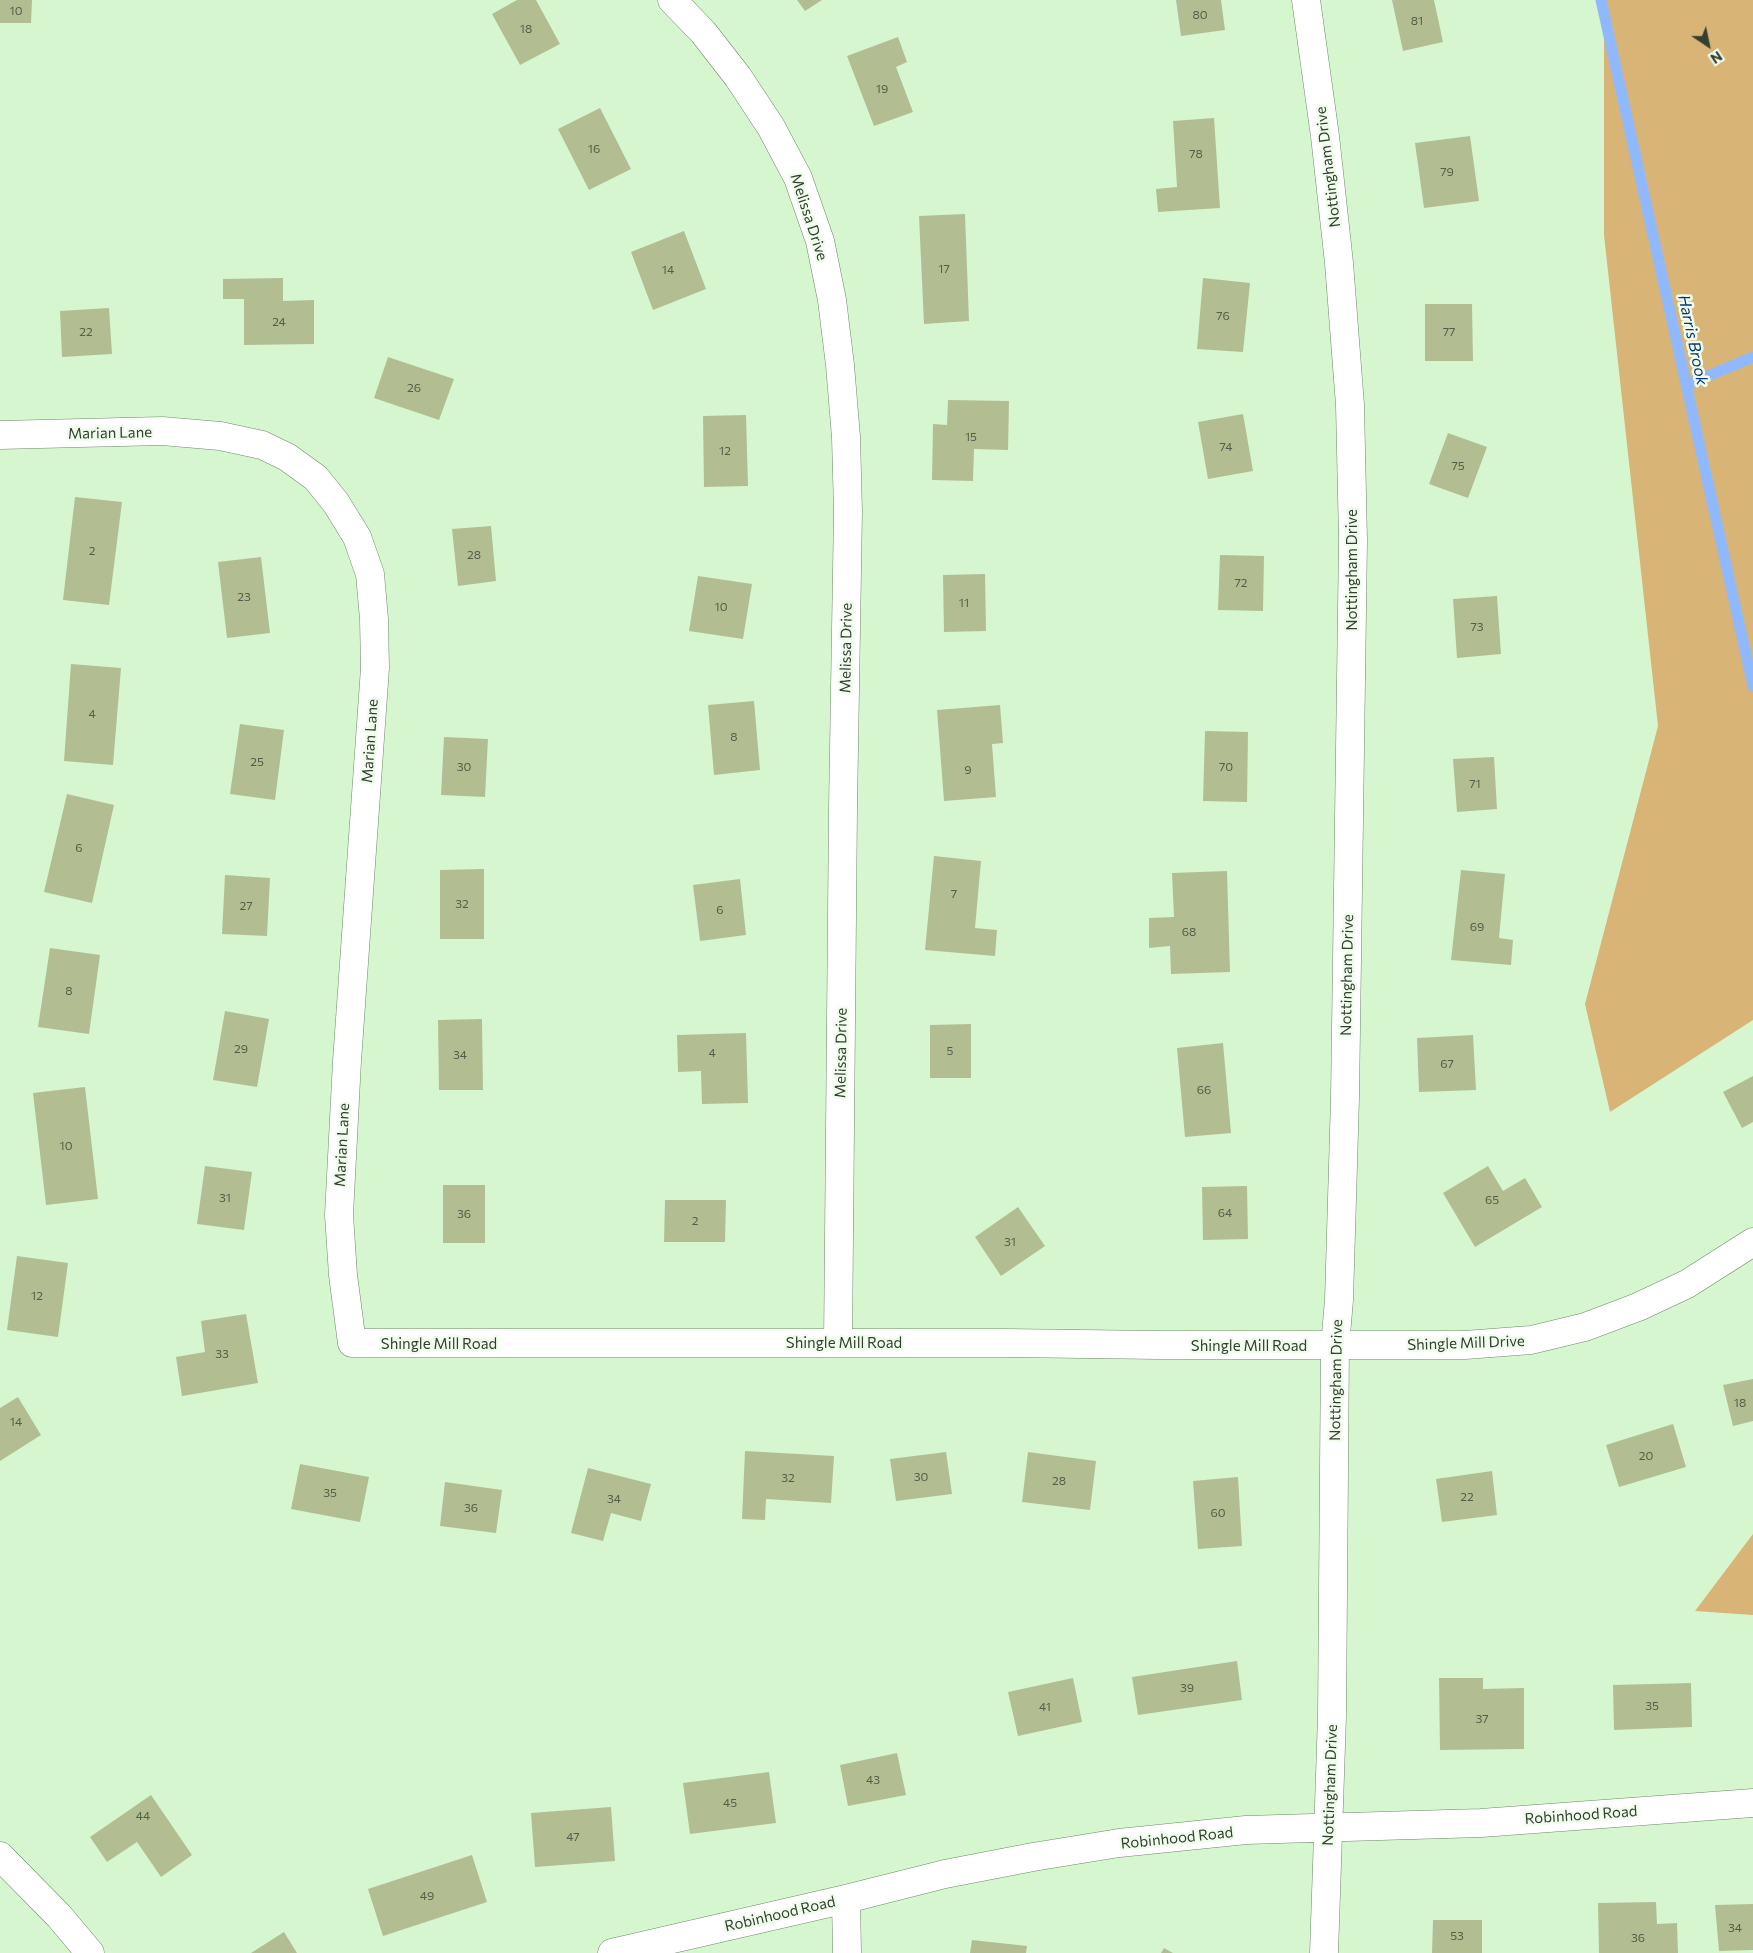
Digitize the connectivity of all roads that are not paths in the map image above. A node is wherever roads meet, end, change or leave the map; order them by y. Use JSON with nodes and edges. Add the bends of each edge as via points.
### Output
{"nodes":[{"id":1,"x":672,"y":0,"type":"edge"},
{"id":2,"x":1306,"y":0,"type":"edge"},
{"id":3,"x":0,"y":435,"type":"edge"},
{"id":4,"x":1753,"y":1242,"type":"edge"},
{"id":5,"x":352,"y":1343,"type":"joint"},
{"id":6,"x":838,"y":1343,"type":"junction"},
{"id":7,"x":1335,"y":1346,"type":"junction"},
{"id":8,"x":1753,"y":1803,"type":"edge"},
{"id":9,"x":1329,"y":1828,"type":"junction"},
{"id":10,"x":0,"y":1856,"type":"edge"},
{"id":11,"x":846,"y":1899,"type":"junction"},
{"id":12,"x":90,"y":1953,"type":"edge"},
{"id":13,"x":612,"y":1953,"type":"edge"},
{"id":14,"x":847,"y":1953,"type":"edge"},
{"id":15,"x":1324,"y":1953,"type":"edge"}],
"edges":[{"from":1,"to":6,"type":"street","name":"Melissa Drive","via":[[703,32],[771,127],[798,178],[820,241],[832,300],[846,437],[848,511]]},
{"from":2,"to":7,"type":"street","name":"Nottingham Drive","via":[[1339,263],[1350,405],[1353,520],[1345,1098]]},
{"from":3,"to":5,"type":"street","name":"Marian Lane","via":[[162,431],[220,436],[262,446],[287,457],[316,478],[336,502],[357,537],[370,574],[375,668],[339,1214]]},
{"from":4,"to":7,"type":"street","name":"Shingle Mill Drive","via":[[1687,1284],[1638,1308],[1585,1327],[1540,1338],[1465,1345]]},
{"from":5,"to":6,"type":"street","name":"Shingle Mill Road"},
{"from":6,"to":7,"type":"street","name":"Shingle Mill Road"},
{"from":7,"to":9,"type":"street","name":"Nottingham Drive"},
{"from":8,"to":9,"type":"street","name":"Robinhood Road","via":[[1481,1823]]},
{"from":9,"to":11,"type":"street","name":"Robinhood Road","via":[[1246,1830],[1119,1843],[945,1874]]},
{"from":9,"to":15,"type":"street","name":"Nottingham Drive"},
{"from":10,"to":12,"type":"street"},
{"from":11,"to":13,"type":"street","name":"Robinhood Road"},
{"from":11,"to":14,"type":"street"}]}
